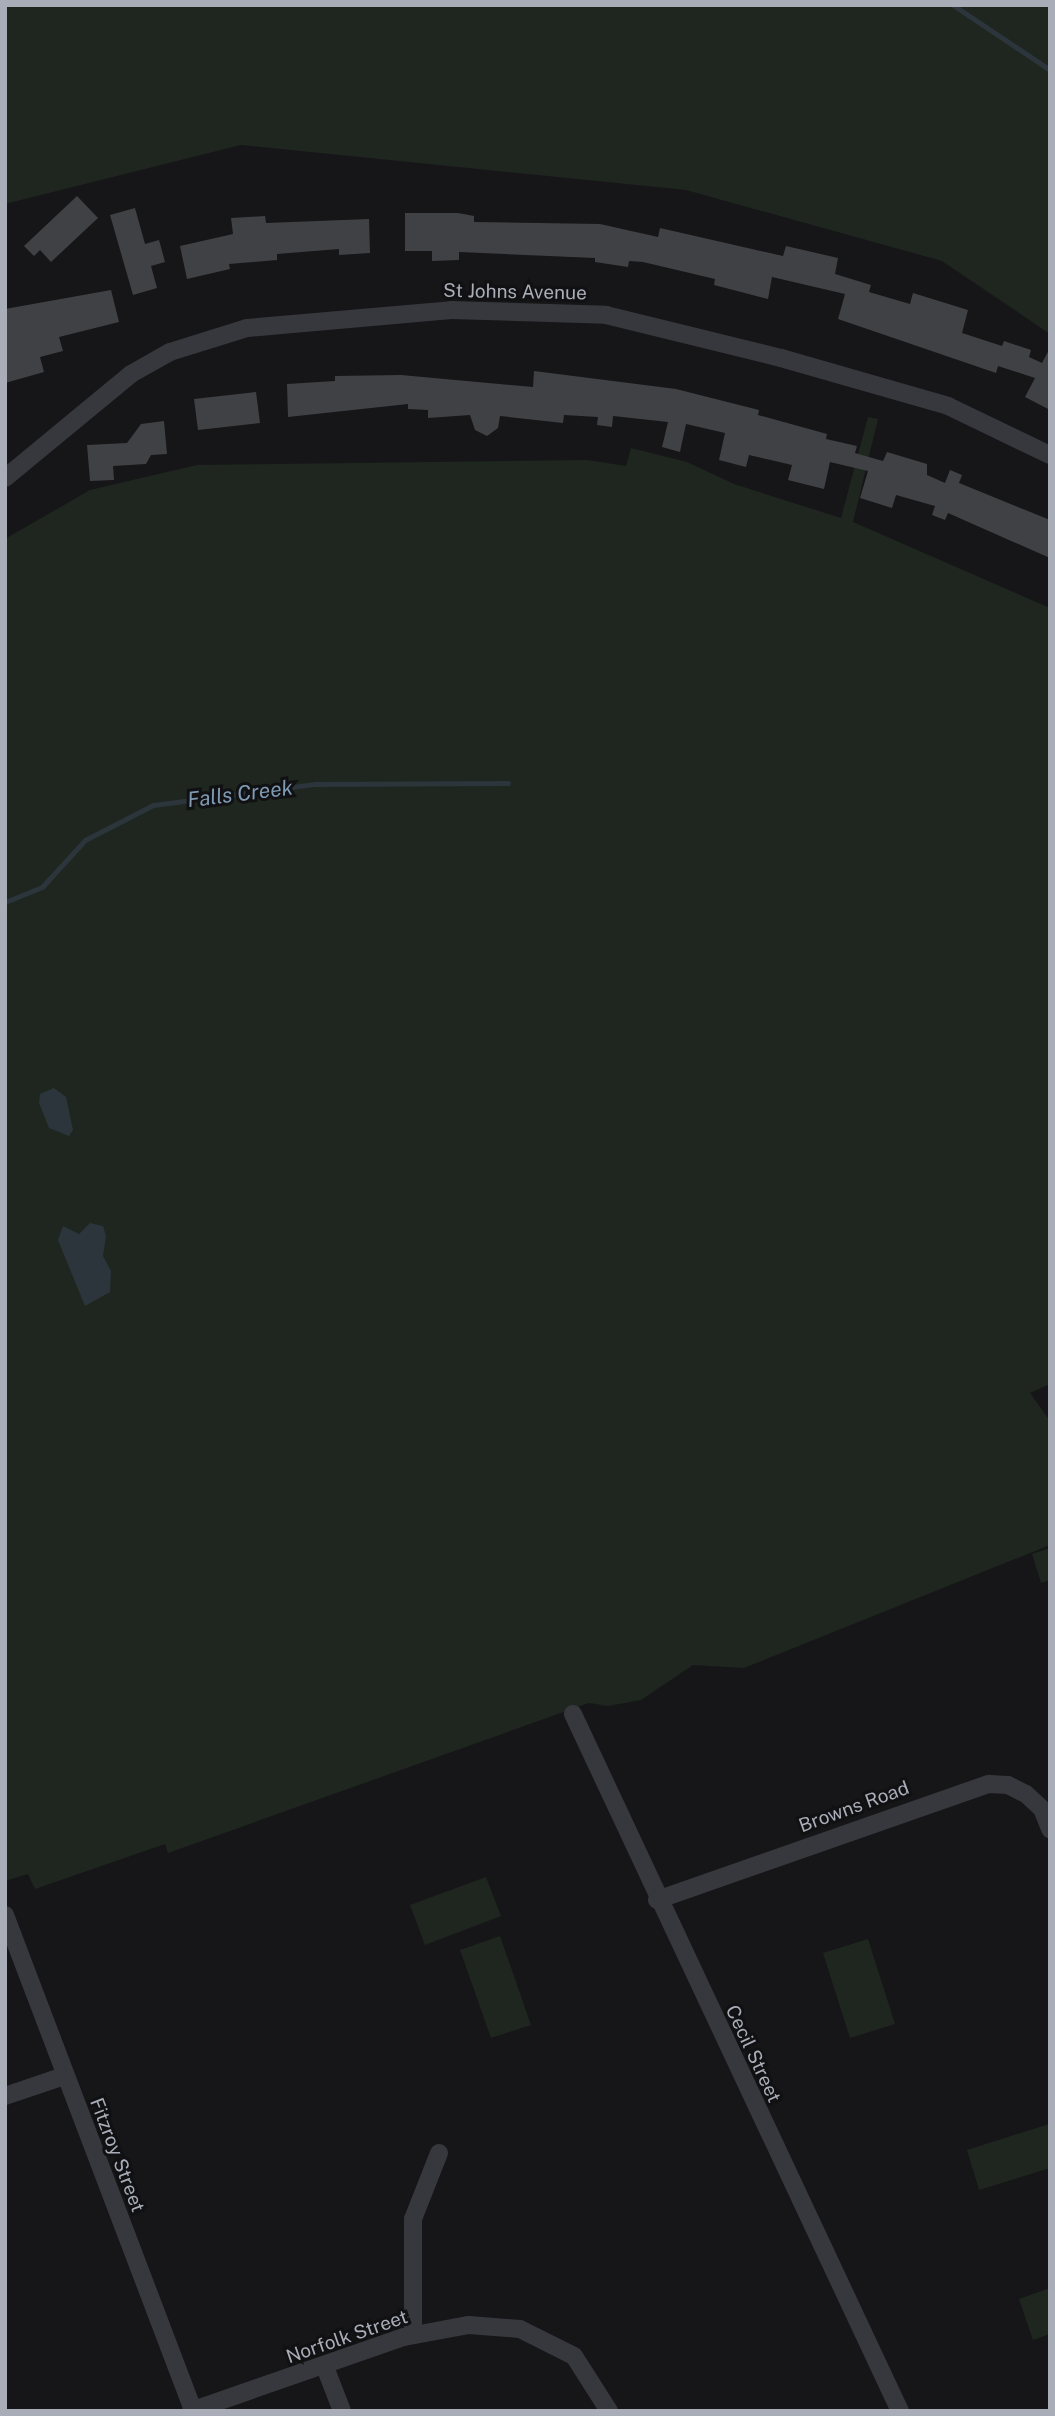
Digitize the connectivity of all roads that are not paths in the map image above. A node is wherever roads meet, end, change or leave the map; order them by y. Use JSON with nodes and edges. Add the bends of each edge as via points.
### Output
{"nodes":[{"id":1,"x":1050,"y":455,"type":"edge"},
{"id":2,"x":5,"y":478,"type":"edge"},
{"id":3,"x":573,"y":1714,"type":"dead end"},
{"id":4,"x":1050,"y":1829,"type":"edge"},
{"id":5,"x":657,"y":1900,"type":"junction"},
{"id":6,"x":5,"y":1915,"type":"edge"},
{"id":7,"x":64,"y":2076,"type":"junction"},
{"id":8,"x":5,"y":2096,"type":"edge"},
{"id":9,"x":439,"y":2153,"type":"dead end"},
{"id":10,"x":413,"y":2335,"type":"junction"},
{"id":11,"x":325,"y":2367,"type":"junction"},
{"id":12,"x":192,"y":2411,"type":"edge"},
{"id":13,"x":342,"y":2411,"type":"edge"},
{"id":14,"x":609,"y":2411,"type":"edge"},
{"id":15,"x":900,"y":2411,"type":"edge"}],
"edges":[{"from":1,"to":2,"type":"street","name":"St Johns Avenue","via":[[948,406],[606,315],[451,310],[247,328],[170,352],[131,374]]},
{"from":3,"to":5,"type":"street","name":"Cecil Street"},
{"from":4,"to":5,"type":"street","name":"Browns Road","via":[[1042,1809],[1026,1794],[1009,1785],[989,1784]]},
{"from":5,"to":15,"type":"street","name":"Cecil Street"},
{"from":6,"to":7,"type":"street","name":"Fitzroy Street"},
{"from":7,"to":8,"type":"street"},
{"from":7,"to":12,"type":"street","name":"Fitzroy Street"},
{"from":9,"to":10,"type":"street","via":[[413,2219]]},
{"from":10,"to":11,"type":"street","name":"Norfolk Street"},
{"from":10,"to":14,"type":"street","name":"Norfolk Street","via":[[469,2325],[520,2329],[573,2356]]},
{"from":11,"to":12,"type":"street","name":"Norfolk Street"},
{"from":11,"to":13,"type":"street"}]}
